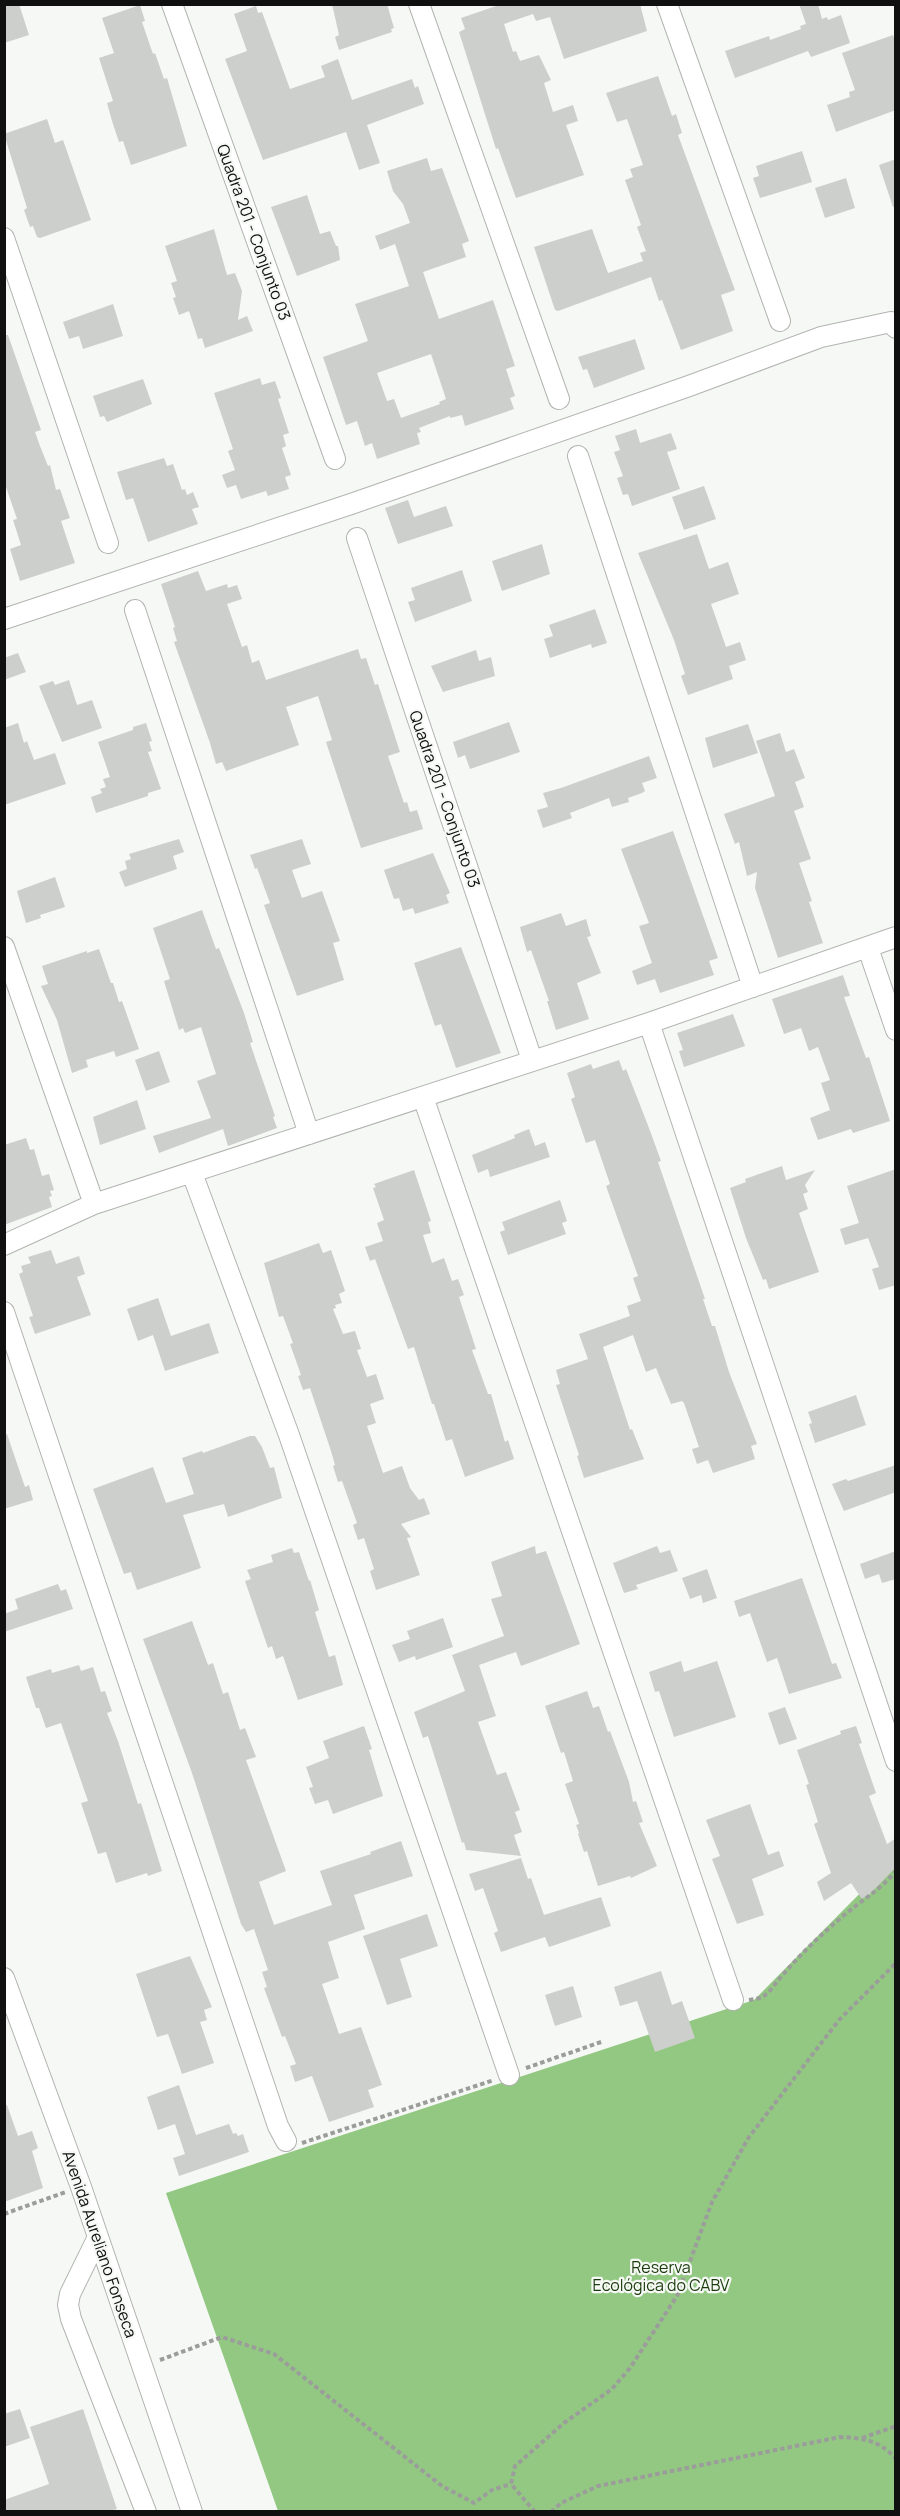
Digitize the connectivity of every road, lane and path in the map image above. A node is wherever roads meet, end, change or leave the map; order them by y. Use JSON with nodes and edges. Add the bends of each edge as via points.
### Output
{"nodes":[{"id":1,"x":172,"y":4,"type":"edge"},
{"id":2,"x":419,"y":4,"type":"edge"},
{"id":3,"x":667,"y":4,"type":"edge"},
{"id":4,"x":4,"y":238,"type":"edge"},
{"id":5,"x":780,"y":321,"type":"dead end"},
{"id":6,"x":896,"y":328,"type":"edge"},
{"id":7,"x":559,"y":399,"type":"dead end"},
{"id":8,"x":578,"y":456,"type":"dead end"},
{"id":9,"x":335,"y":459,"type":"dead end"},
{"id":10,"x":357,"y":538,"type":"dead end"},
{"id":11,"x":108,"y":543,"type":"dead end"},
{"id":12,"x":135,"y":610,"type":"dead end"},
{"id":13,"x":4,"y":619,"type":"edge"},
{"id":14,"x":896,"y":937,"type":"edge"},
{"id":15,"x":4,"y":947,"type":"edge"},
{"id":16,"x":868,"y":948,"type":"junction"},
{"id":17,"x":753,"y":987,"type":"junction"},
{"id":18,"x":649,"y":1023,"type":"junction"},
{"id":19,"x":896,"y":1030,"type":"edge"},
{"id":20,"x":532,"y":1060,"type":"junction"},
{"id":21,"x":423,"y":1097,"type":"junction"},
{"id":22,"x":309,"y":1134,"type":"junction"},
{"id":23,"x":192,"y":1173,"type":"junction"},
{"id":24,"x":94,"y":1204,"type":"junction"},
{"id":25,"x":4,"y":1245,"type":"edge"},
{"id":26,"x":4,"y":1312,"type":"edge"},
{"id":27,"x":896,"y":1761,"type":"edge"},
{"id":28,"x":896,"y":1871,"type":"edge"},
{"id":29,"x":896,"y":1963,"type":"edge"},
{"id":30,"x":4,"y":1978,"type":"edge"},
{"id":31,"x":733,"y":2000,"type":"joint"},
{"id":32,"x":604,"y":2041,"type":"dead end"},
{"id":33,"x":508,"y":2075,"type":"junction"},
{"id":34,"x":286,"y":2141,"type":"joint"},
{"id":35,"x":81,"y":2187,"type":"junction"},
{"id":36,"x":4,"y":2214,"type":"edge"},
{"id":37,"x":98,"y":2237,"type":"junction"},
{"id":38,"x":142,"y":2366,"type":"junction"},
{"id":39,"x":896,"y":2426,"type":"edge"},
{"id":40,"x":862,"y":2438,"type":"junction"},
{"id":41,"x":896,"y":2459,"type":"edge"},
{"id":42,"x":512,"y":2484,"type":"junction"},
{"id":43,"x":146,"y":2511,"type":"edge"},
{"id":44,"x":192,"y":2511,"type":"edge"},
{"id":45,"x":535,"y":2511,"type":"edge"},
{"id":46,"x":551,"y":2511,"type":"edge"}],
"edges":[{"from":1,"to":9,"type":"street","name":"Quadra 201 - Conjunto 03"},
{"from":2,"to":7,"type":"street"},
{"from":3,"to":5,"type":"street"},
{"from":4,"to":11,"type":"street"},
{"from":6,"to":13,"type":"street","via":[[891,322],[821,337],[362,501]]},
{"from":8,"to":17,"type":"street"},
{"from":10,"to":20,"type":"street","name":"Quadra 201 - Conjunto 03"},
{"from":12,"to":22,"type":"street"},
{"from":14,"to":16,"type":"street"},
{"from":15,"to":24,"type":"street"},
{"from":16,"to":17,"type":"street"},
{"from":16,"to":19,"type":"street"},
{"from":17,"to":18,"type":"street"},
{"from":18,"to":20,"type":"street"},
{"from":18,"to":27,"type":"street"},
{"from":20,"to":21,"type":"street"},
{"from":21,"to":22,"type":"street"},
{"from":21,"to":31,"type":"street"},
{"from":22,"to":23,"type":"street"},
{"from":23,"to":24,"type":"street"},
{"from":23,"to":33,"type":"street","via":[[289,1435]]},
{"from":24,"to":25,"type":"street"},
{"from":26,"to":34,"type":"street"},
{"from":28,"to":31,"type":"path","via":[[811,1946],[769,1992],[754,2000]]},
{"from":29,"to":42,"type":"path","via":[[839,2020],[749,2138],[712,2202],[677,2296],[630,2368],[612,2389],[514,2466]]},
{"from":30,"to":35,"type":"street","name":"Avenida Aureliano Fonseca"},
{"from":32,"to":33,"type":"path"},
{"from":33,"to":34,"type":"path","via":[[308,2142]]},
{"from":35,"to":36,"type":"path"},
{"from":35,"to":37,"type":"street","name":"Avenida Aureliano Fonseca"},
{"from":37,"to":38,"type":"street","name":"Avenida Aureliano Fonseca"},
{"from":37,"to":43,"type":"street","via":[[68,2305]]},
{"from":38,"to":42,"type":"path","via":[[222,2337],[232,2340],[274,2354],[442,2486],[474,2503],[492,2490]]},
{"from":38,"to":44,"type":"street","name":"Avenida Aureliano Fonseca"},
{"from":39,"to":40,"type":"path"},
{"from":40,"to":41,"type":"path","via":[[885,2447]]},
{"from":40,"to":46,"type":"path","via":[[840,2437],[598,2486]]},
{"from":42,"to":45,"type":"path"}]}
